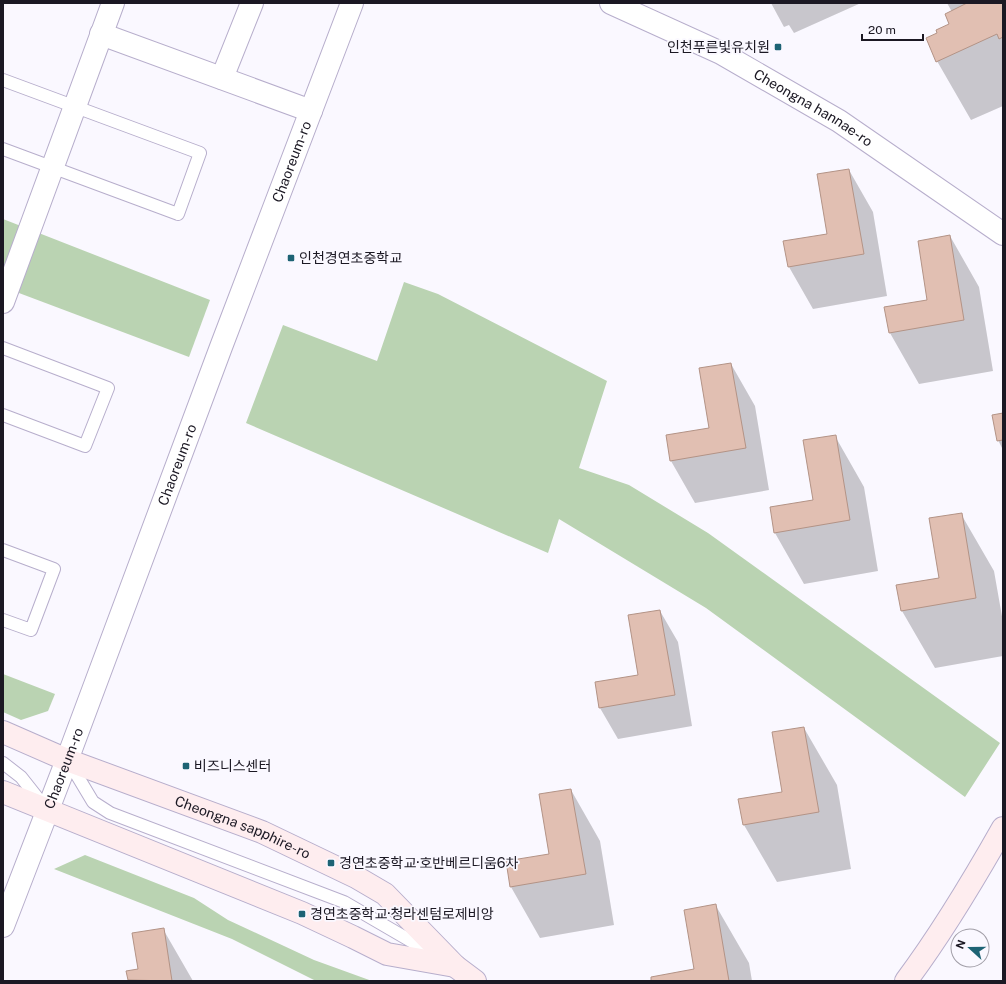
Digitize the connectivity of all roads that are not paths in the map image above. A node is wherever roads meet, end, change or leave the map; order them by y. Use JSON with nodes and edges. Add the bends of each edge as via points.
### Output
{"nodes":[{"id":1,"x":113,"y":3,"type":"edge"},
{"id":2,"x":252,"y":3,"type":"edge"},
{"id":3,"x":352,"y":3,"type":"edge"},
{"id":4,"x":611,"y":3,"type":"edge"},
{"id":5,"x":101,"y":34,"type":"junction"},
{"id":6,"x":222,"y":78,"type":"junction"},
{"id":7,"x":3,"y":80,"type":"edge"},
{"id":8,"x":74,"y":107,"type":"junction"},
{"id":9,"x":311,"y":111,"type":"junction"},
{"id":10,"x":3,"y":149,"type":"edge"},
{"id":11,"x":52,"y":167,"type":"junction"},
{"id":12,"x":1003,"y":234,"type":"edge"},
{"id":13,"x":3,"y":302,"type":"edge"},
{"id":14,"x":3,"y":348,"type":"edge"},
{"id":15,"x":3,"y":415,"type":"edge"},
{"id":16,"x":3,"y":550,"type":"edge"},
{"id":17,"x":3,"y":620,"type":"edge"},
{"id":18,"x":3,"y":732,"type":"edge"},
{"id":19,"x":67,"y":760,"type":"junction"},
{"id":20,"x":3,"y":763,"type":"edge"},
{"id":21,"x":3,"y":792,"type":"edge"},
{"id":22,"x":47,"y":810,"type":"junction"},
{"id":23,"x":1003,"y":828,"type":"edge"},
{"id":24,"x":3,"y":926,"type":"edge"},
{"id":25,"x":455,"y":966,"type":"junction"},
{"id":26,"x":475,"y":981,"type":"edge"},
{"id":27,"x":906,"y":981,"type":"edge"}],
"edges":[{"from":1,"to":5,"type":"street"},
{"from":2,"to":6,"type":"street"},
{"from":3,"to":9,"type":"street","name":"Chaoreum-ro"},
{"from":4,"to":12,"type":"street","name":"Cheongna hannae-ro","via":[[721,53],[839,121]]},
{"from":5,"to":6,"type":"street"},
{"from":5,"to":8,"type":"street"},
{"from":6,"to":9,"type":"street"},
{"from":7,"to":8,"type":"lane"},
{"from":8,"to":11,"type":"street"},
{"from":8,"to":11,"type":"lane","via":[[200,153],[178,214]]},
{"from":9,"to":19,"type":"street","name":"Chaoreum-ro"},
{"from":10,"to":11,"type":"lane"},
{"from":11,"to":13,"type":"street"},
{"from":14,"to":15,"type":"lane","via":[[108,388],[85,446]]},
{"from":16,"to":17,"type":"lane","via":[[54,569],[31,630]]},
{"from":18,"to":19,"type":"main road","name":"Cheongna sapphire-ro"},
{"from":19,"to":22,"type":"street","name":"Chaoreum-ro"},
{"from":19,"to":25,"type":"main road","name":"Cheongna sapphire-ro","via":[[262,832],[356,877],[385,894]]},
{"from":19,"to":25,"type":"lane","via":[[93,802],[110,813],[344,902]]},
{"from":20,"to":22,"type":"lane","via":[[21,777]]},
{"from":21,"to":22,"type":"main road"},
{"from":22,"to":24,"type":"street","name":"Chaoreum-ro"},
{"from":22,"to":25,"type":"main road","via":[[302,913],[387,954]]},
{"from":23,"to":27,"type":"main road","via":[[930,949]]},
{"from":25,"to":26,"type":"main road","name":"Cheongna sapphire-ro"}]}
